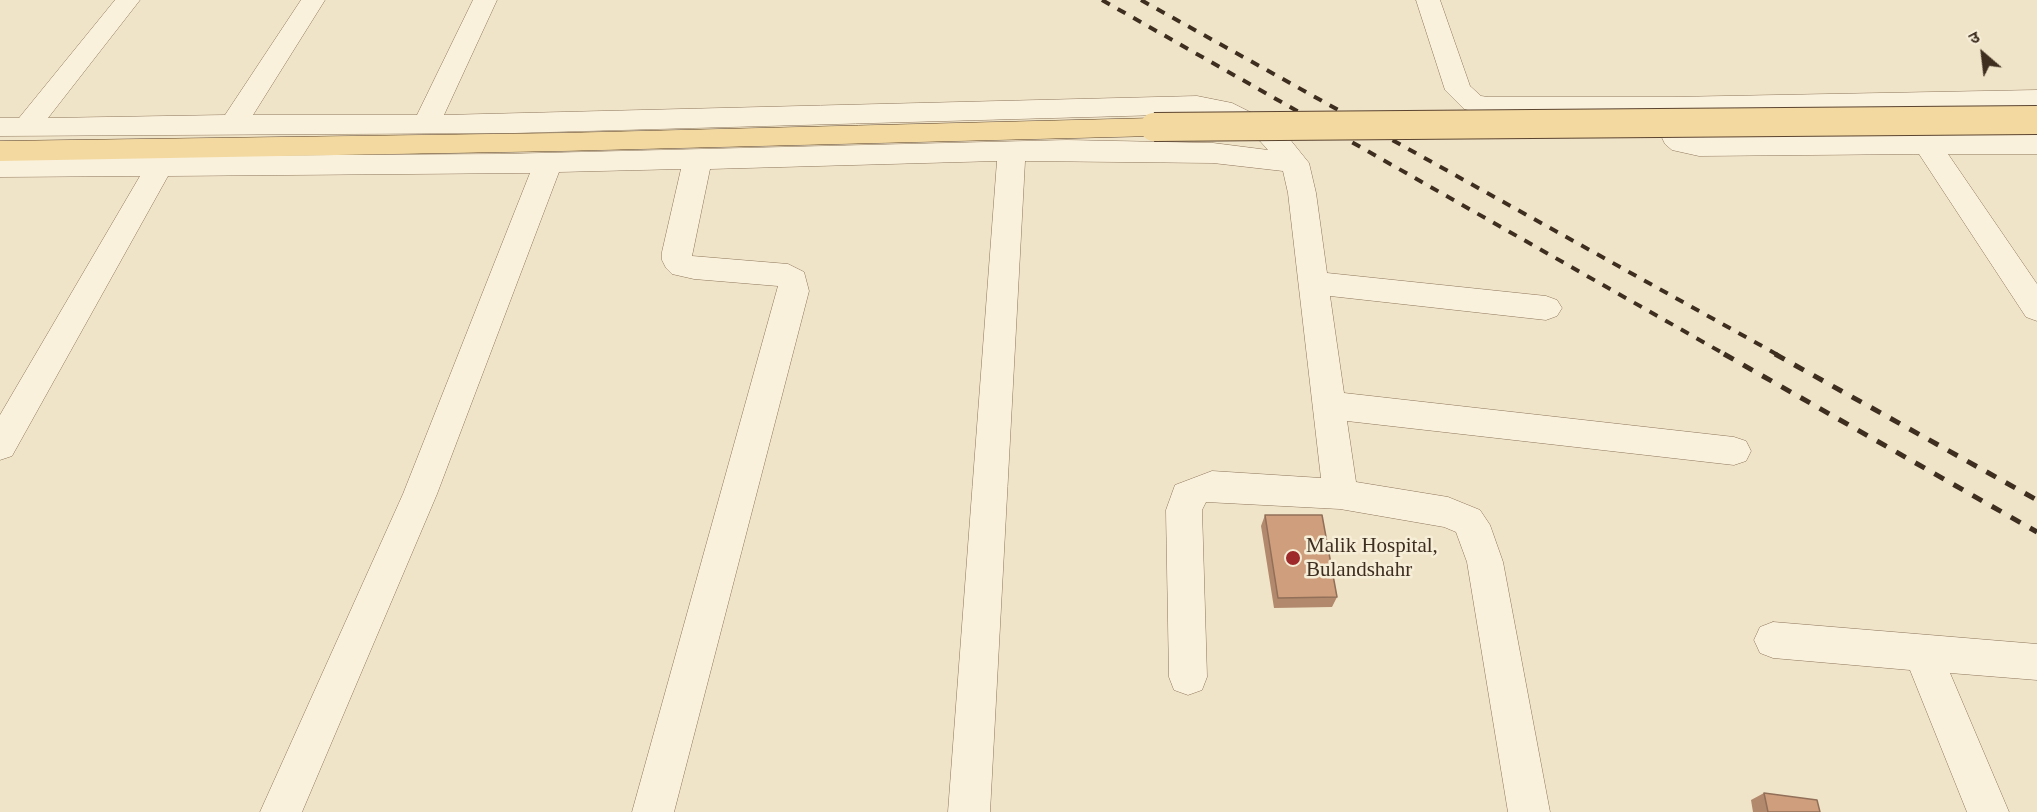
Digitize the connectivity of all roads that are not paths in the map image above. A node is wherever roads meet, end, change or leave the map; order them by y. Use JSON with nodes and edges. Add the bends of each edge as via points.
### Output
{"nodes":[{"id":1,"x":128,"y":0,"type":"edge"},
{"id":2,"x":313,"y":0,"type":"edge"},
{"id":3,"x":485,"y":0,"type":"edge"},
{"id":4,"x":1428,"y":0,"type":"edge"},
{"id":5,"x":2037,"y":99,"type":"edge"},
{"id":6,"x":1672,"y":106,"type":"junction"},
{"id":7,"x":2037,"y":120,"type":"edge"},
{"id":8,"x":233,"y":124,"type":"junction"},
{"id":9,"x":426,"y":124,"type":"junction"},
{"id":10,"x":13,"y":127,"type":"edge"},
{"id":11,"x":1927,"y":144,"type":"junction"},
{"id":12,"x":2037,"y":144,"type":"edge"},
{"id":13,"x":0,"y":151,"type":"edge"},
{"id":14,"x":1012,"y":151,"type":"junction"},
{"id":15,"x":698,"y":158,"type":"junction"},
{"id":16,"x":548,"y":163,"type":"junction"},
{"id":17,"x":1295,"y":163,"type":"junction"},
{"id":18,"x":0,"y":167,"type":"edge"},
{"id":19,"x":159,"y":167,"type":"junction"},
{"id":20,"x":1313,"y":283,"type":"junction"},
{"id":21,"x":1546,"y":308,"type":"dead end"},
{"id":22,"x":2037,"y":309,"type":"edge"},
{"id":23,"x":1329,"y":405,"type":"junction"},
{"id":24,"x":0,"y":446,"type":"edge"},
{"id":25,"x":1734,"y":451,"type":"dead end"},
{"id":26,"x":1340,"y":494,"type":"junction"},
{"id":27,"x":1773,"y":640,"type":"dead end"},
{"id":28,"x":1922,"y":653,"type":"junction"},
{"id":29,"x":2037,"y":662,"type":"edge"},
{"id":30,"x":1188,"y":677,"type":"dead end"},
{"id":31,"x":281,"y":812,"type":"edge"},
{"id":32,"x":653,"y":812,"type":"edge"},
{"id":33,"x":969,"y":812,"type":"edge"},
{"id":34,"x":1529,"y":812,"type":"edge"},
{"id":35,"x":1988,"y":812,"type":"edge"}],
"edges":[{"from":1,"to":10,"type":"street"},
{"from":2,"to":8,"type":"street"},
{"from":3,"to":9,"type":"street"},
{"from":4,"to":6,"type":"street","via":[[1458,90],[1473,103]]},
{"from":5,"to":6,"type":"street"},
{"from":6,"to":11,"type":"street","via":[[1663,112],[1675,137],[1699,146]]},
{"from":7,"to":13,"type":"main road","bridge":true,"via":[[1154,128]]},
{"from":8,"to":9,"type":"street"},
{"from":8,"to":10,"type":"street"},
{"from":9,"to":17,"type":"street","via":[[1197,105],[1232,112],[1270,134]]},
{"from":11,"to":12,"type":"street"},
{"from":11,"to":22,"type":"street"},
{"from":14,"to":15,"type":"street"},
{"from":14,"to":17,"type":"street","via":[[1214,153]]},
{"from":14,"to":33,"type":"street"},
{"from":15,"to":16,"type":"street"},
{"from":15,"to":32,"type":"street","via":[[678,260],[683,266],[694,268],[788,275],[794,291]]},
{"from":16,"to":19,"type":"street"},
{"from":16,"to":31,"type":"street","via":[[420,494]]},
{"from":17,"to":20,"type":"street"},
{"from":18,"to":19,"type":"street"},
{"from":19,"to":24,"type":"street"},
{"from":20,"to":21,"type":"street"},
{"from":20,"to":23,"type":"street"},
{"from":23,"to":25,"type":"street"},
{"from":23,"to":26,"type":"street"},
{"from":26,"to":30,"type":"street","via":[[1212,486],[1187,496],[1184,510]]},
{"from":26,"to":34,"type":"street","via":[[1448,512],[1468,520],[1485,562]]},
{"from":27,"to":28,"type":"street"},
{"from":28,"to":29,"type":"street"},
{"from":28,"to":35,"type":"street"}]}
